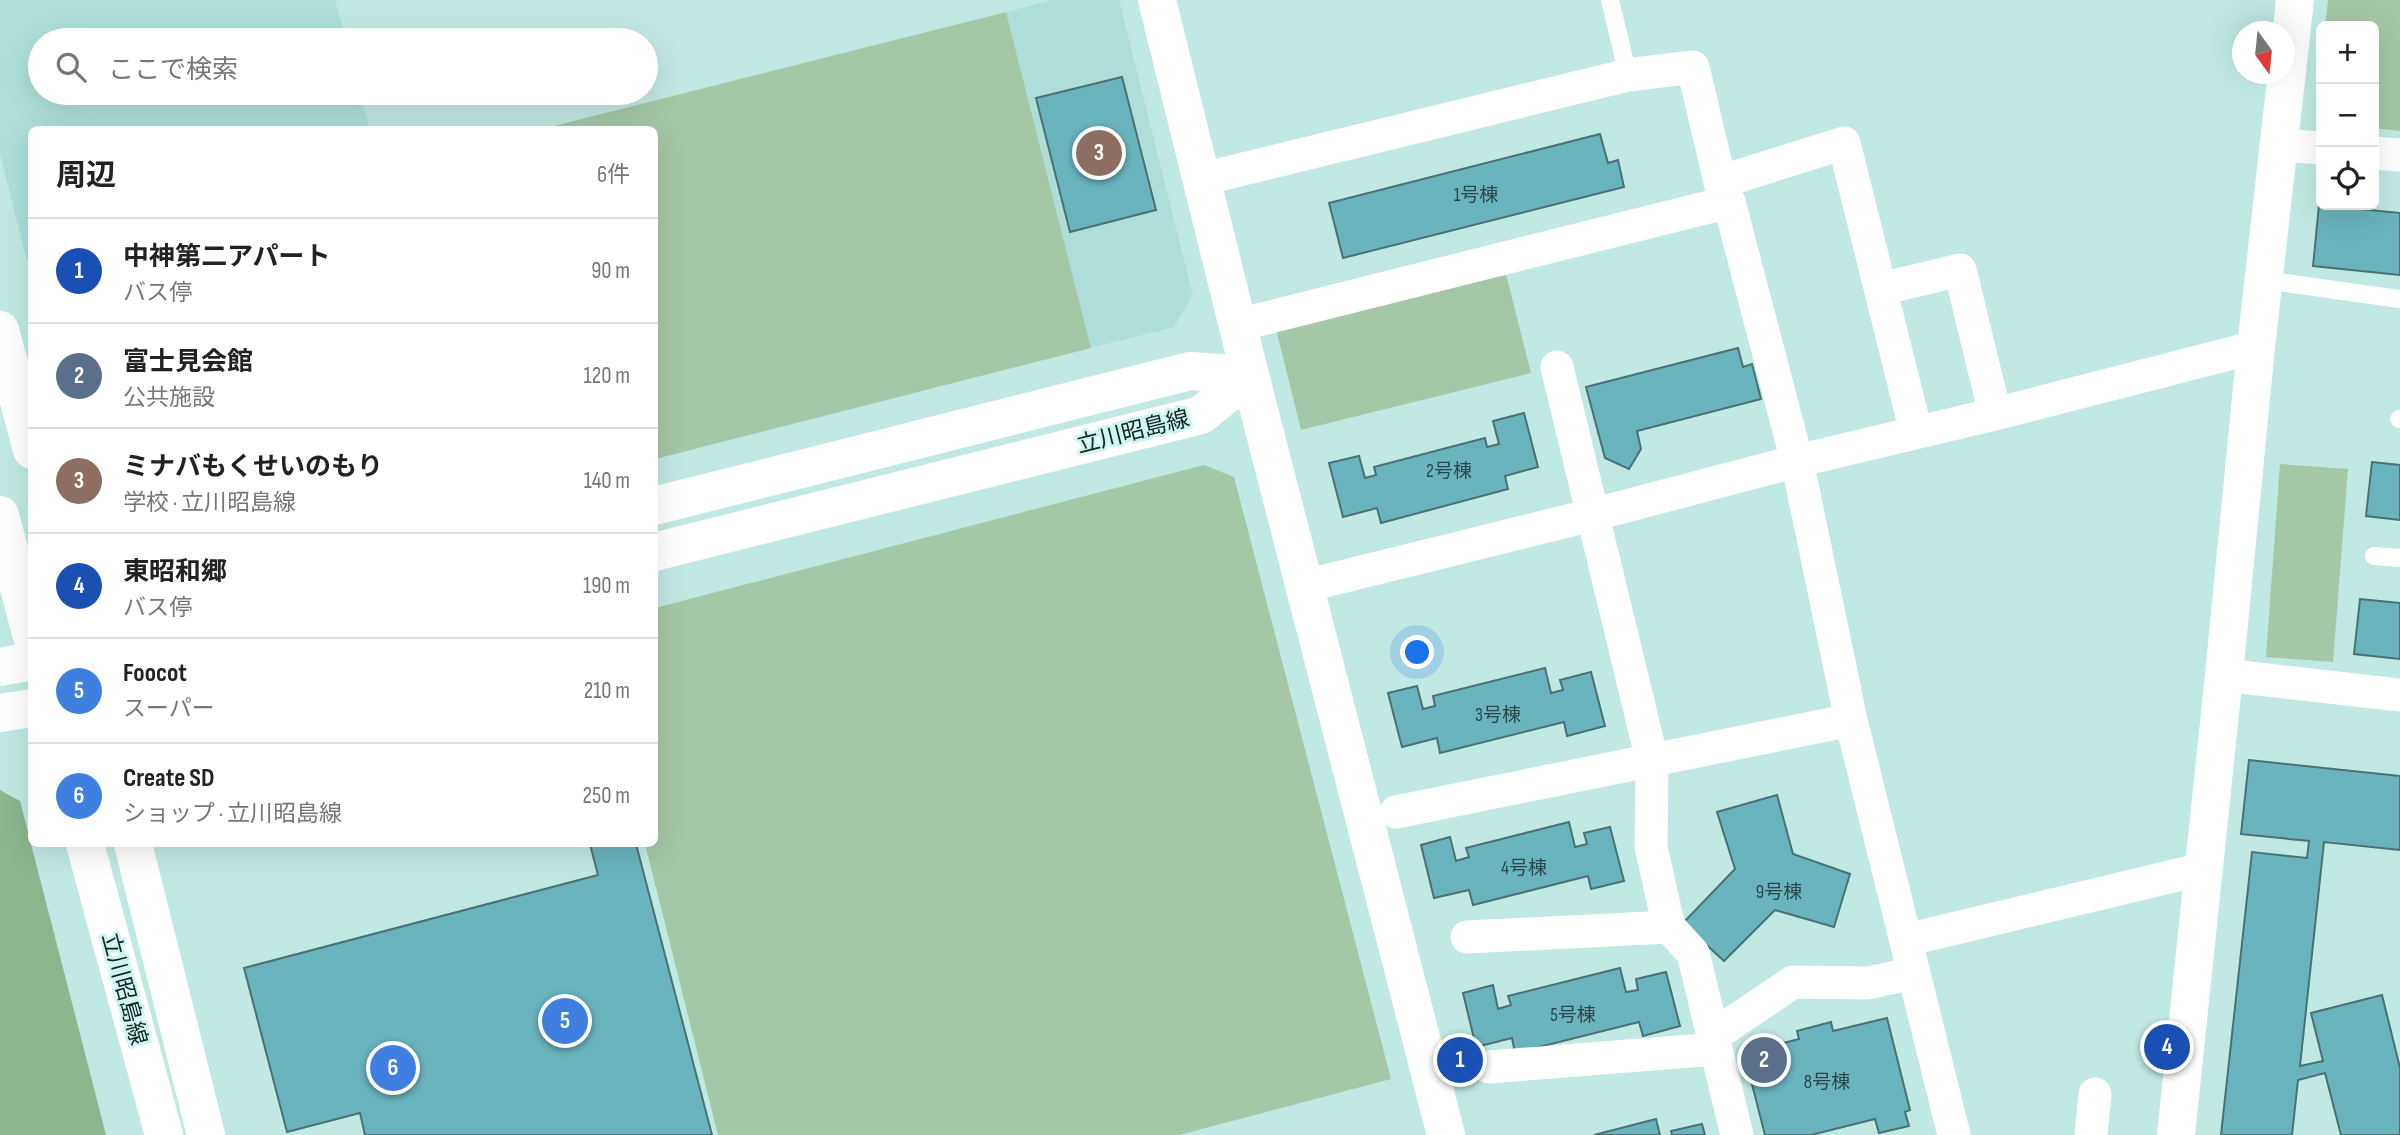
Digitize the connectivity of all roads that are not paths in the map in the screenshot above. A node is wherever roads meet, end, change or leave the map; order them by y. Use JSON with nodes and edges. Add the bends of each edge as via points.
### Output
{"nodes":[{"id":1,"x":1157,"y":0,"type":"edge"},
{"id":2,"x":1610,"y":0,"type":"edge"},
{"id":3,"x":2295,"y":0,"type":"edge"},
{"id":4,"x":1628,"y":75,"type":"junction"},
{"id":5,"x":2278,"y":145,"type":"junction"},
{"id":6,"x":2316,"y":148,"type":"edge"},
{"id":7,"x":2379,"y":153,"type":"edge"},
{"id":8,"x":2400,"y":155,"type":"edge"},
{"id":9,"x":1202,"y":179,"type":"junction"},
{"id":10,"x":1725,"y":192,"type":"junction"},
{"id":11,"x":2263,"y":280,"type":"junction"},
{"id":12,"x":1881,"y":289,"type":"junction"},
{"id":13,"x":2400,"y":299,"type":"edge"},
{"id":14,"x":1238,"y":325,"type":"junction"},
{"id":15,"x":0,"y":330,"type":"edge"},
{"id":16,"x":2256,"y":347,"type":"junction"},
{"id":17,"x":1556,"y":368,"type":"dead end"},
{"id":18,"x":1250,"y":375,"type":"junction"},
{"id":19,"x":1995,"y":414,"type":"junction"},
{"id":20,"x":1916,"y":432,"type":"junction"},
{"id":21,"x":28,"y":435,"type":"edge"},
{"id":22,"x":1797,"y":461,"type":"junction"},
{"id":23,"x":658,"y":505,"type":"edge"},
{"id":24,"x":0,"y":514,"type":"edge"},
{"id":25,"x":1592,"y":515,"type":"junction"},
{"id":26,"x":658,"y":551,"type":"edge"},
{"id":27,"x":2374,"y":556,"type":"dead end"},
{"id":28,"x":2400,"y":558,"type":"edge"},
{"id":29,"x":1305,"y":586,"type":"junction"},
{"id":30,"x":28,"y":622,"type":"edge"},
{"id":31,"x":28,"y":662,"type":"edge"},
{"id":32,"x":0,"y":667,"type":"edge"},
{"id":33,"x":2224,"y":675,"type":"junction"},
{"id":34,"x":2400,"y":695,"type":"edge"},
{"id":35,"x":28,"y":709,"type":"edge"},
{"id":36,"x":0,"y":713,"type":"edge"},
{"id":37,"x":1851,"y":720,"type":"junction"},
{"id":38,"x":1652,"y":760,"type":"junction"},
{"id":39,"x":1396,"y":812,"type":"dead end"},
{"id":40,"x":86,"y":847,"type":"edge"},
{"id":41,"x":134,"y":847,"type":"edge"},
{"id":42,"x":2203,"y":869,"type":"junction"},
{"id":43,"x":1669,"y":928,"type":"junction"},
{"id":44,"x":1466,"y":937,"type":"dead end"},
{"id":45,"x":1906,"y":940,"type":"junction"},
{"id":46,"x":1914,"y":973,"type":"junction"},
{"id":47,"x":1715,"y":1042,"type":"junction"},
{"id":48,"x":1489,"y":1067,"type":"dead end"},
{"id":49,"x":2095,"y":1094,"type":"dead end"},
{"id":50,"x":164,"y":1135,"type":"edge"},
{"id":51,"x":206,"y":1135,"type":"edge"},
{"id":52,"x":1446,"y":1135,"type":"edge"},
{"id":53,"x":1737,"y":1135,"type":"edge"},
{"id":54,"x":1954,"y":1135,"type":"edge"},
{"id":55,"x":2091,"y":1135,"type":"edge"},
{"id":56,"x":2176,"y":1135,"type":"edge"}],
"edges":[{"from":1,"to":9,"type":"street"},
{"from":2,"to":4,"type":"lane"},
{"from":3,"to":5,"type":"street"},
{"from":4,"to":9,"type":"street"},
{"from":4,"to":10,"type":"street","via":[[1693,67]]},
{"from":5,"to":6,"type":"street"},
{"from":5,"to":11,"type":"street"},
{"from":7,"to":8,"type":"street"},
{"from":9,"to":14,"type":"street"},
{"from":10,"to":12,"type":"street","via":[[1844,143]]},
{"from":10,"to":14,"type":"street"},
{"from":10,"to":22,"type":"street"},
{"from":11,"to":13,"type":"lane"},
{"from":11,"to":16,"type":"street"},
{"from":12,"to":19,"type":"street","via":[[1960,270]]},
{"from":12,"to":20,"type":"street"},
{"from":14,"to":18,"type":"street"},
{"from":15,"to":21,"type":"street"},
{"from":16,"to":19,"type":"street"},
{"from":16,"to":33,"type":"street"},
{"from":17,"to":25,"type":"street"},
{"from":18,"to":23,"type":"street","name":"立川昭島線","via":[[1189,371]]},
{"from":18,"to":26,"type":"street","name":"立川昭島線","via":[[1201,415]]},
{"from":18,"to":29,"type":"street"},
{"from":19,"to":20,"type":"street"},
{"from":20,"to":22,"type":"street"},
{"from":22,"to":25,"type":"street"},
{"from":22,"to":37,"type":"street"},
{"from":24,"to":30,"type":"street"},
{"from":25,"to":29,"type":"street"},
{"from":25,"to":38,"type":"street"},
{"from":27,"to":28,"type":"lane"},
{"from":29,"to":52,"type":"street"},
{"from":31,"to":32,"type":"street"},
{"from":33,"to":34,"type":"street"},
{"from":33,"to":42,"type":"street"},
{"from":35,"to":36,"type":"street"},
{"from":37,"to":38,"type":"street"},
{"from":37,"to":45,"type":"street"},
{"from":38,"to":39,"type":"street"},
{"from":38,"to":43,"type":"street","via":[[1651,847]]},
{"from":40,"to":50,"type":"street","name":"立川昭島線"},
{"from":41,"to":51,"type":"street","name":"立川昭島線"},
{"from":42,"to":45,"type":"street"},
{"from":42,"to":56,"type":"street"},
{"from":43,"to":44,"type":"street"},
{"from":43,"to":47,"type":"street","via":[[1693,953]]},
{"from":45,"to":46,"type":"street"},
{"from":46,"to":47,"type":"street","via":[[1868,983],[1793,982]]},
{"from":46,"to":54,"type":"street"},
{"from":47,"to":48,"type":"street"},
{"from":47,"to":53,"type":"street"},
{"from":49,"to":55,"type":"street"}]}
